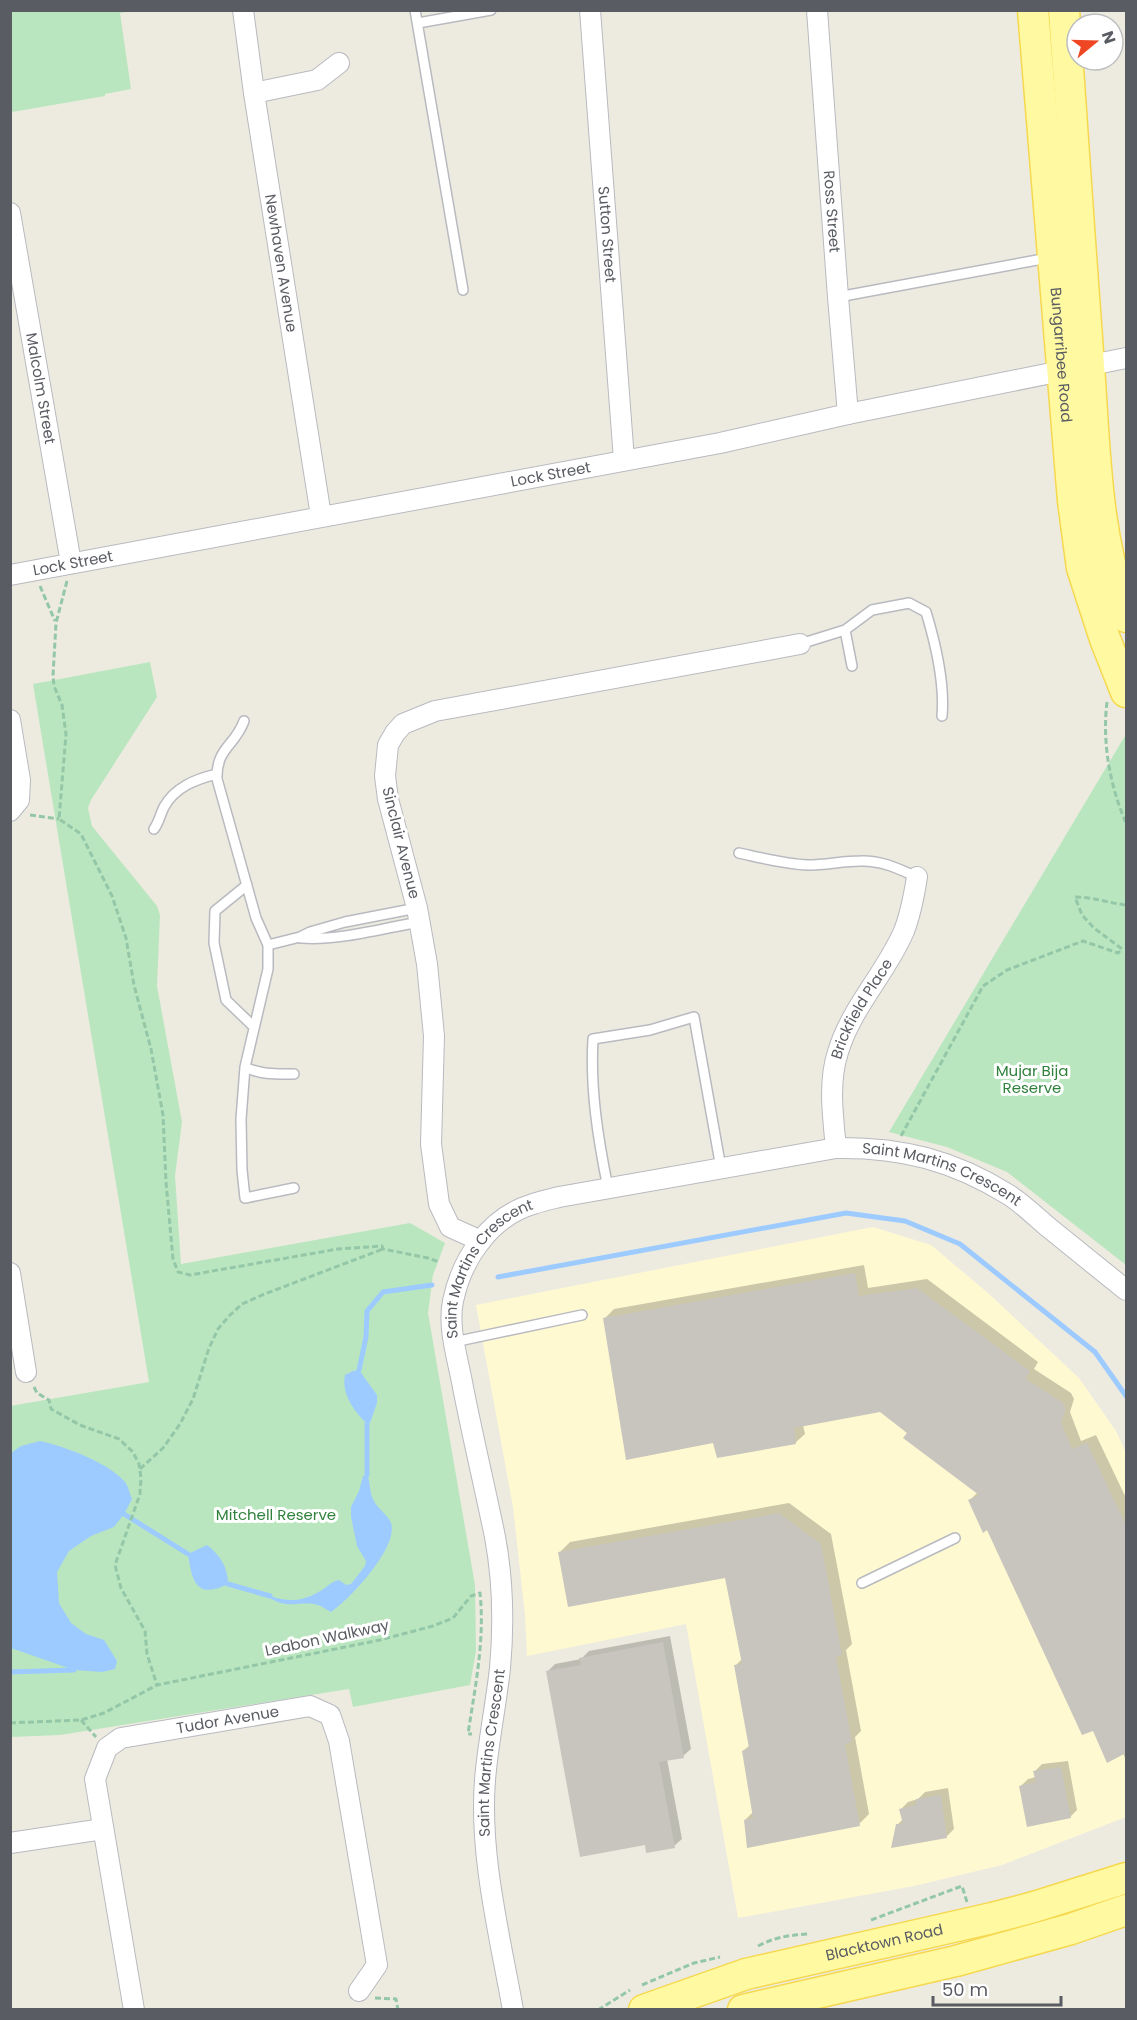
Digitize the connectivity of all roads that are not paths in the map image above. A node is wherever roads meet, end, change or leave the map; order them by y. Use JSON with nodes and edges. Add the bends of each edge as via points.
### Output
{"nodes":[{"id":1,"x":243,"y":10,"type":"edge"},
{"id":2,"x":415,"y":10,"type":"edge"},
{"id":3,"x":491,"y":10,"type":"edge"},
{"id":4,"x":590,"y":10,"type":"edge"},
{"id":5,"x":817,"y":10,"type":"edge"},
{"id":6,"x":1033,"y":10,"type":"edge"},
{"id":7,"x":1064,"y":10,"type":"edge"},
{"id":8,"x":418,"y":23,"type":"junction"},
{"id":9,"x":339,"y":63,"type":"dead end"},
{"id":10,"x":254,"y":93,"type":"junction"},
{"id":11,"x":10,"y":213,"type":"edge"},
{"id":12,"x":1053,"y":257,"type":"junction"},
{"id":13,"x":463,"y":290,"type":"dead end"},
{"id":14,"x":838,"y":297,"type":"junction"},
{"id":15,"x":1126,"y":358,"type":"edge"},
{"id":16,"x":1076,"y":369,"type":"junction"},
{"id":17,"x":848,"y":414,"type":"junction"},
{"id":18,"x":624,"y":460,"type":"junction"},
{"id":19,"x":321,"y":516,"type":"junction"},
{"id":20,"x":69,"y":571,"type":"junction"},
{"id":21,"x":10,"y":575,"type":"edge"},
{"id":22,"x":1126,"y":617,"type":"edge"},
{"id":23,"x":845,"y":630,"type":"junction"},
{"id":24,"x":800,"y":644,"type":"joint"},
{"id":25,"x":852,"y":666,"type":"dead end"},
{"id":26,"x":1117,"y":694,"type":"edge"},
{"id":27,"x":942,"y":716,"type":"dead end"},
{"id":28,"x":10,"y":720,"type":"edge"},
{"id":29,"x":244,"y":722,"type":"dead end"},
{"id":30,"x":217,"y":774,"type":"junction"},
{"id":31,"x":15,"y":812,"type":"edge"},
{"id":32,"x":154,"y":829,"type":"dead end"},
{"id":33,"x":739,"y":853,"type":"dead end"},
{"id":34,"x":917,"y":877,"type":"joint"},
{"id":35,"x":247,"y":885,"type":"junction"},
{"id":36,"x":419,"y":915,"type":"junction"},
{"id":37,"x":300,"y":938,"type":"junction"},
{"id":38,"x":268,"y":945,"type":"junction"},
{"id":39,"x":254,"y":1027,"type":"junction"},
{"id":40,"x":245,"y":1067,"type":"junction"},
{"id":41,"x":294,"y":1074,"type":"dead end"},
{"id":42,"x":836,"y":1148,"type":"junction"},
{"id":43,"x":721,"y":1168,"type":"junction"},
{"id":44,"x":294,"y":1188,"type":"dead end"},
{"id":45,"x":608,"y":1188,"type":"junction"},
{"id":46,"x":481,"y":1241,"type":"junction"},
{"id":47,"x":10,"y":1273,"type":"edge"},
{"id":48,"x":1126,"y":1290,"type":"edge"},
{"id":49,"x":582,"y":1315,"type":"dead end"},
{"id":50,"x":454,"y":1342,"type":"junction"},
{"id":51,"x":26,"y":1372,"type":"dead end"},
{"id":52,"x":955,"y":1538,"type":"dead end"},
{"id":53,"x":862,"y":1582,"type":"dead end"},
{"id":54,"x":103,"y":1829,"type":"junction"},
{"id":55,"x":10,"y":1843,"type":"edge"},
{"id":56,"x":1126,"y":1878,"type":"edge"},
{"id":57,"x":1126,"y":1910,"type":"edge"},
{"id":58,"x":359,"y":1991,"type":"road end"},
{"id":59,"x":134,"y":2010,"type":"edge"},
{"id":60,"x":513,"y":2010,"type":"edge"},
{"id":61,"x":644,"y":2010,"type":"edge"},
{"id":62,"x":743,"y":2010,"type":"edge"}],
"edges":[{"from":1,"to":10,"type":"street","name":"Newhaven Avenue"},
{"from":2,"to":8,"type":"lane"},
{"from":3,"to":8,"type":"lane"},
{"from":4,"to":18,"type":"street","name":"Sutton Street"},
{"from":5,"to":14,"type":"street","name":"Ross Street"},
{"from":6,"to":12,"type":"main road","name":"Bungarribee Road"},
{"from":7,"to":16,"type":"main road","name":"Bungarribee Road"},
{"from":8,"to":13,"type":"lane"},
{"from":9,"to":10,"type":"street","via":[[317,80]]},
{"from":10,"to":19,"type":"street","name":"Newhaven Avenue"},
{"from":11,"to":20,"type":"street","name":"Malcolm Street"},
{"from":12,"to":14,"type":"lane"},
{"from":12,"to":16,"type":"main road","name":"Bungarribee Road"},
{"from":14,"to":17,"type":"street","name":"Ross Street"},
{"from":15,"to":16,"type":"street","name":"Lock Street"},
{"from":16,"to":17,"type":"street","name":"Lock Street"},
{"from":16,"to":22,"type":"main road","name":"Bungarribee Road","via":[[1103,533]]},
{"from":16,"to":26,"type":"main road","name":"Bungarribee Road","via":[[1073,501],[1082,568],[1105,639]]},
{"from":17,"to":18,"type":"street","name":"Lock Street"},
{"from":18,"to":19,"type":"street","name":"Lock Street"},
{"from":19,"to":20,"type":"street","name":"Lock Street"},
{"from":20,"to":21,"type":"street","name":"Lock Street"},
{"from":23,"to":24,"type":"lane"},
{"from":23,"to":25,"type":"lane"},
{"from":23,"to":27,"type":"lane","via":[[872,610],[909,603],[926,612],[944,696]]},
{"from":24,"to":36,"type":"street","name":"Sinclair Avenue","via":[[435,711],[403,724],[387,745],[385,776]]},
{"from":28,"to":31,"type":"street","via":[[21,780]]},
{"from":29,"to":30,"type":"lane","via":[[219,758]]},
{"from":30,"to":32,"type":"lane","via":[[192,781],[174,794]]},
{"from":30,"to":35,"type":"lane"},
{"from":33,"to":34,"type":"lane","via":[[808,865],[874,862]]},
{"from":34,"to":42,"type":"street","name":"Brickfield Place","via":[[903,932],[838,1051],[833,1092]]},
{"from":35,"to":38,"type":"lane"},
{"from":35,"to":39,"type":"lane","via":[[215,911],[214,943],[226,1000]]},
{"from":36,"to":37,"type":"lane","via":[[350,934]]},
{"from":36,"to":37,"type":"lane","via":[[345,922]]},
{"from":36,"to":46,"type":"street","name":"Sinclair Avenue","via":[[434,1036],[431,1144],[439,1204],[450,1227]]},
{"from":37,"to":38,"type":"lane"},
{"from":38,"to":39,"type":"lane","via":[[268,969]]},
{"from":39,"to":40,"type":"lane"},
{"from":40,"to":41,"type":"lane","via":[[254,1072]]},
{"from":40,"to":44,"type":"lane","via":[[241,1119],[245,1198]]},
{"from":42,"to":43,"type":"street","name":"Saint Martins Crescent"},
{"from":42,"to":48,"type":"street","name":"Saint Martins Crescent","via":[[864,1147],[917,1154],[976,1176],[1011,1196]]},
{"from":43,"to":45,"type":"street","name":"Saint Martins Crescent"},
{"from":43,"to":45,"type":"lane","via":[[694,1017],[650,1030],[593,1039],[591,1069]]},
{"from":45,"to":46,"type":"street","name":"Saint Martins Crescent","via":[[533,1204],[507,1216]]},
{"from":46,"to":50,"type":"street","name":"Saint Martins Crescent","via":[[469,1257],[452,1304]]},
{"from":47,"to":51,"type":"street"},
{"from":49,"to":50,"type":"lane"},
{"from":50,"to":60,"type":"street","name":"Saint Martins Crescent","via":[[502,1583],[502,1635],[485,1781],[485,1822],[492,1891]]},
{"from":52,"to":53,"type":"lane"},
{"from":54,"to":55,"type":"street"},
{"from":54,"to":58,"type":"street","name":"Tudor Avenue","via":[[95,1779],[107,1748],[121,1738],[310,1706],[330,1715],[339,1740],[377,1965]]},
{"from":54,"to":59,"type":"street","name":"Tudor Avenue"},
{"from":56,"to":61,"type":"main road","name":"Blacktown Road","via":[[992,1918],[746,1974]]},
{"from":57,"to":62,"type":"main road","via":[[956,1961]]}]}
